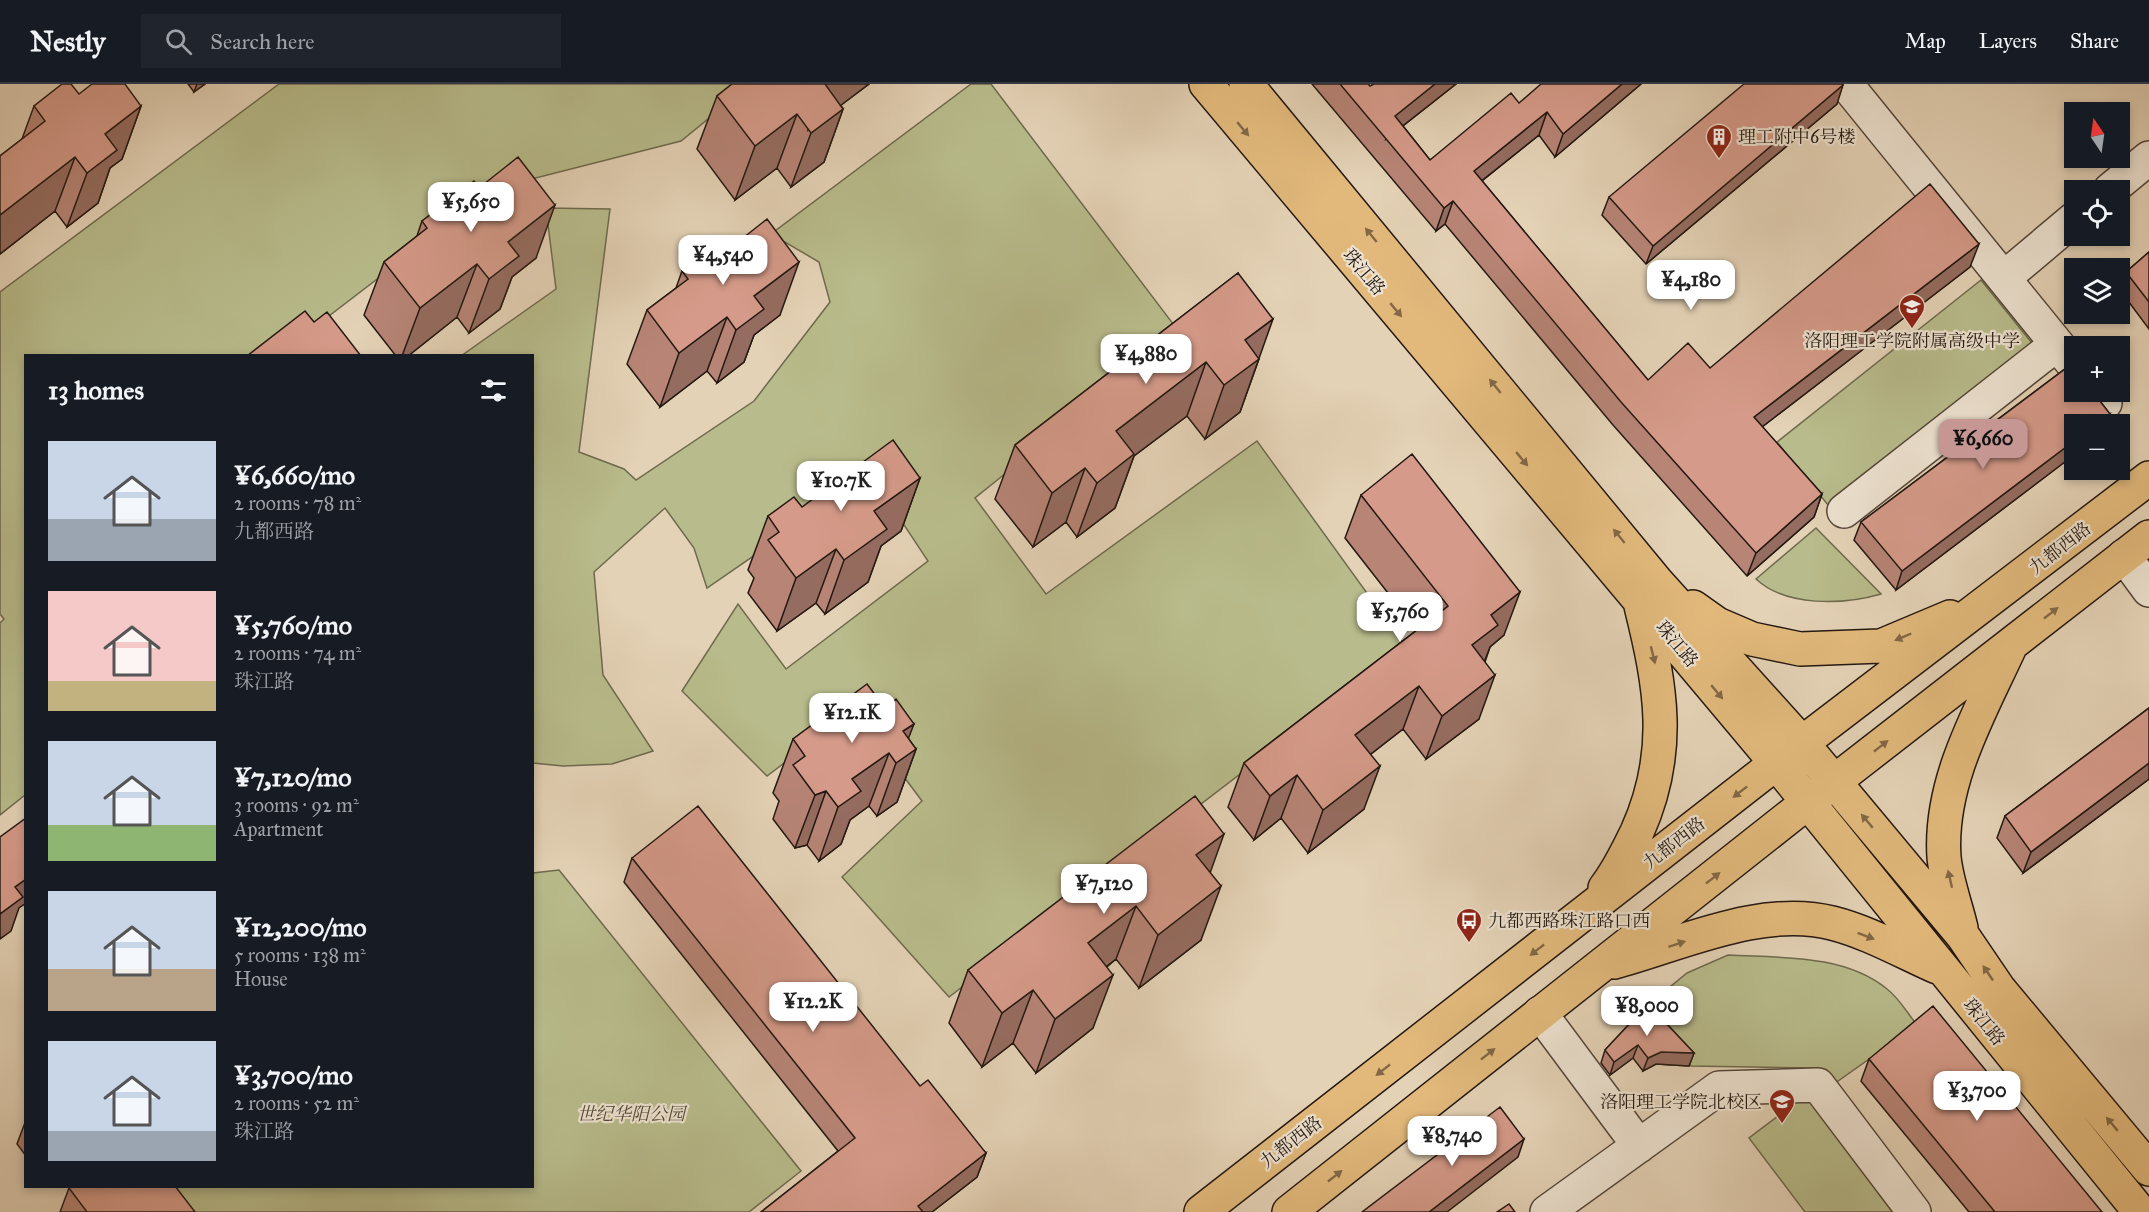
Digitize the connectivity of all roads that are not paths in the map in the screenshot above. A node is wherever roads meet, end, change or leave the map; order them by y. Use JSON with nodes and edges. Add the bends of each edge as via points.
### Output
{"nodes":[{"id":1,"x":1206,"y":84,"type":"edge"},
{"id":2,"x":1246,"y":84,"type":"edge"},
{"id":3,"x":1854,"y":86,"type":"edge"},
{"id":4,"x":2149,"y":158,"type":"edge"},
{"id":5,"x":2122,"y":180,"type":"edge"},
{"id":6,"x":2064,"y":227,"type":"edge"},
{"id":7,"x":2004,"y":278,"type":"junction"},
{"id":8,"x":2064,"y":352,"type":"edge"},
{"id":9,"x":2064,"y":355,"type":"edge"},
{"id":10,"x":2149,"y":478,"type":"edge"},
{"id":11,"x":1844,"y":511,"type":"dead end"},
{"id":12,"x":2136,"y":547,"type":"edge"},
{"id":13,"x":1647,"y":590,"type":"junction"},
{"id":14,"x":2149,"y":590,"type":"edge"},
{"id":15,"x":1996,"y":598,"type":"junction"},
{"id":16,"x":2012,"y":643,"type":"junction"},
{"id":17,"x":1802,"y":743,"type":"junction"},
{"id":18,"x":1777,"y":764,"type":"junction"},
{"id":19,"x":1835,"y":782,"type":"junction"},
{"id":20,"x":1808,"y":802,"type":"junction"},
{"id":21,"x":1583,"y":914,"type":"junction"},
{"id":22,"x":1963,"y":936,"type":"junction"},
{"id":23,"x":1601,"y":966,"type":"junction"},
{"id":24,"x":1941,"y":969,"type":"junction"},
{"id":25,"x":1540,"y":1013,"type":"junction"},
{"id":26,"x":1639,"y":1146,"type":"junction"},
{"id":27,"x":2149,"y":1169,"type":"edge"},
{"id":28,"x":1202,"y":1212,"type":"edge"},
{"id":29,"x":1289,"y":1212,"type":"edge"},
{"id":30,"x":1547,"y":1212,"type":"edge"},
{"id":31,"x":1914,"y":1212,"type":"edge"},
{"id":32,"x":2140,"y":1212,"type":"edge"}],
"edges":[{"from":1,"to":13,"type":"main road","name":"珠江路","one_way":true},
{"from":13,"to":2,"type":"main road","name":"珠江路","one_way":true},
{"from":3,"to":7,"type":"lane"},
{"from":4,"to":5,"type":"lane"},
{"from":6,"to":7,"type":"lane"},
{"from":7,"to":8,"type":"lane"},
{"from":9,"to":11,"type":"lane"},
{"from":10,"to":15,"type":"main road","name":"九都西路"},
{"from":12,"to":14,"type":"lane"},
{"from":16,"to":12,"type":"main road","one_way":true},
{"from":15,"to":13,"type":"main road","one_way":true,"via":[[1881,646],[1800,649],[1752,639]]},
{"from":13,"to":17,"type":"main road","name":"珠江路"},
{"from":13,"to":18,"type":"main road","name":"珠江路","one_way":true},
{"from":13,"to":21,"type":"main road","one_way":true,"via":[[1661,734],[1651,800],[1619,870]]},
{"from":15,"to":17,"type":"main road","name":"九都西路"},
{"from":19,"to":16,"type":"main road","one_way":true},
{"from":22,"to":16,"type":"main road","one_way":true,"via":[[1944,858],[1947,816],[1960,756]]},
{"from":17,"to":18,"type":"main road","name":"九都西路"},
{"from":17,"to":19,"type":"main road","name":"珠江路"},
{"from":18,"to":20,"type":"main road","name":"珠江路"},
{"from":18,"to":21,"type":"main road","name":"九都西路","one_way":true},
{"from":19,"to":20,"type":"main road"},
{"from":22,"to":19,"type":"main road","name":"珠江路","one_way":true},
{"from":23,"to":20,"type":"main road","one_way":true},
{"from":20,"to":24,"type":"main road","name":"珠江路"},
{"from":21,"to":28,"type":"main road","name":"九都西路","one_way":true},
{"from":27,"to":22,"type":"main road","name":"珠江路","one_way":true,"via":[[1999,989]]},
{"from":23,"to":24,"type":"main road","one_way":true,"via":[[1720,930],[1780,917],[1831,923]]},
{"from":23,"to":25,"type":"main road"},
{"from":24,"to":32,"type":"main road","name":"珠江路"},
{"from":25,"to":26,"type":"lane"},
{"from":29,"to":25,"type":"main road","one_way":true},
{"from":26,"to":30,"type":"lane"},
{"from":26,"to":31,"type":"lane","via":[[1719,1088],[1818,1085]]}]}
